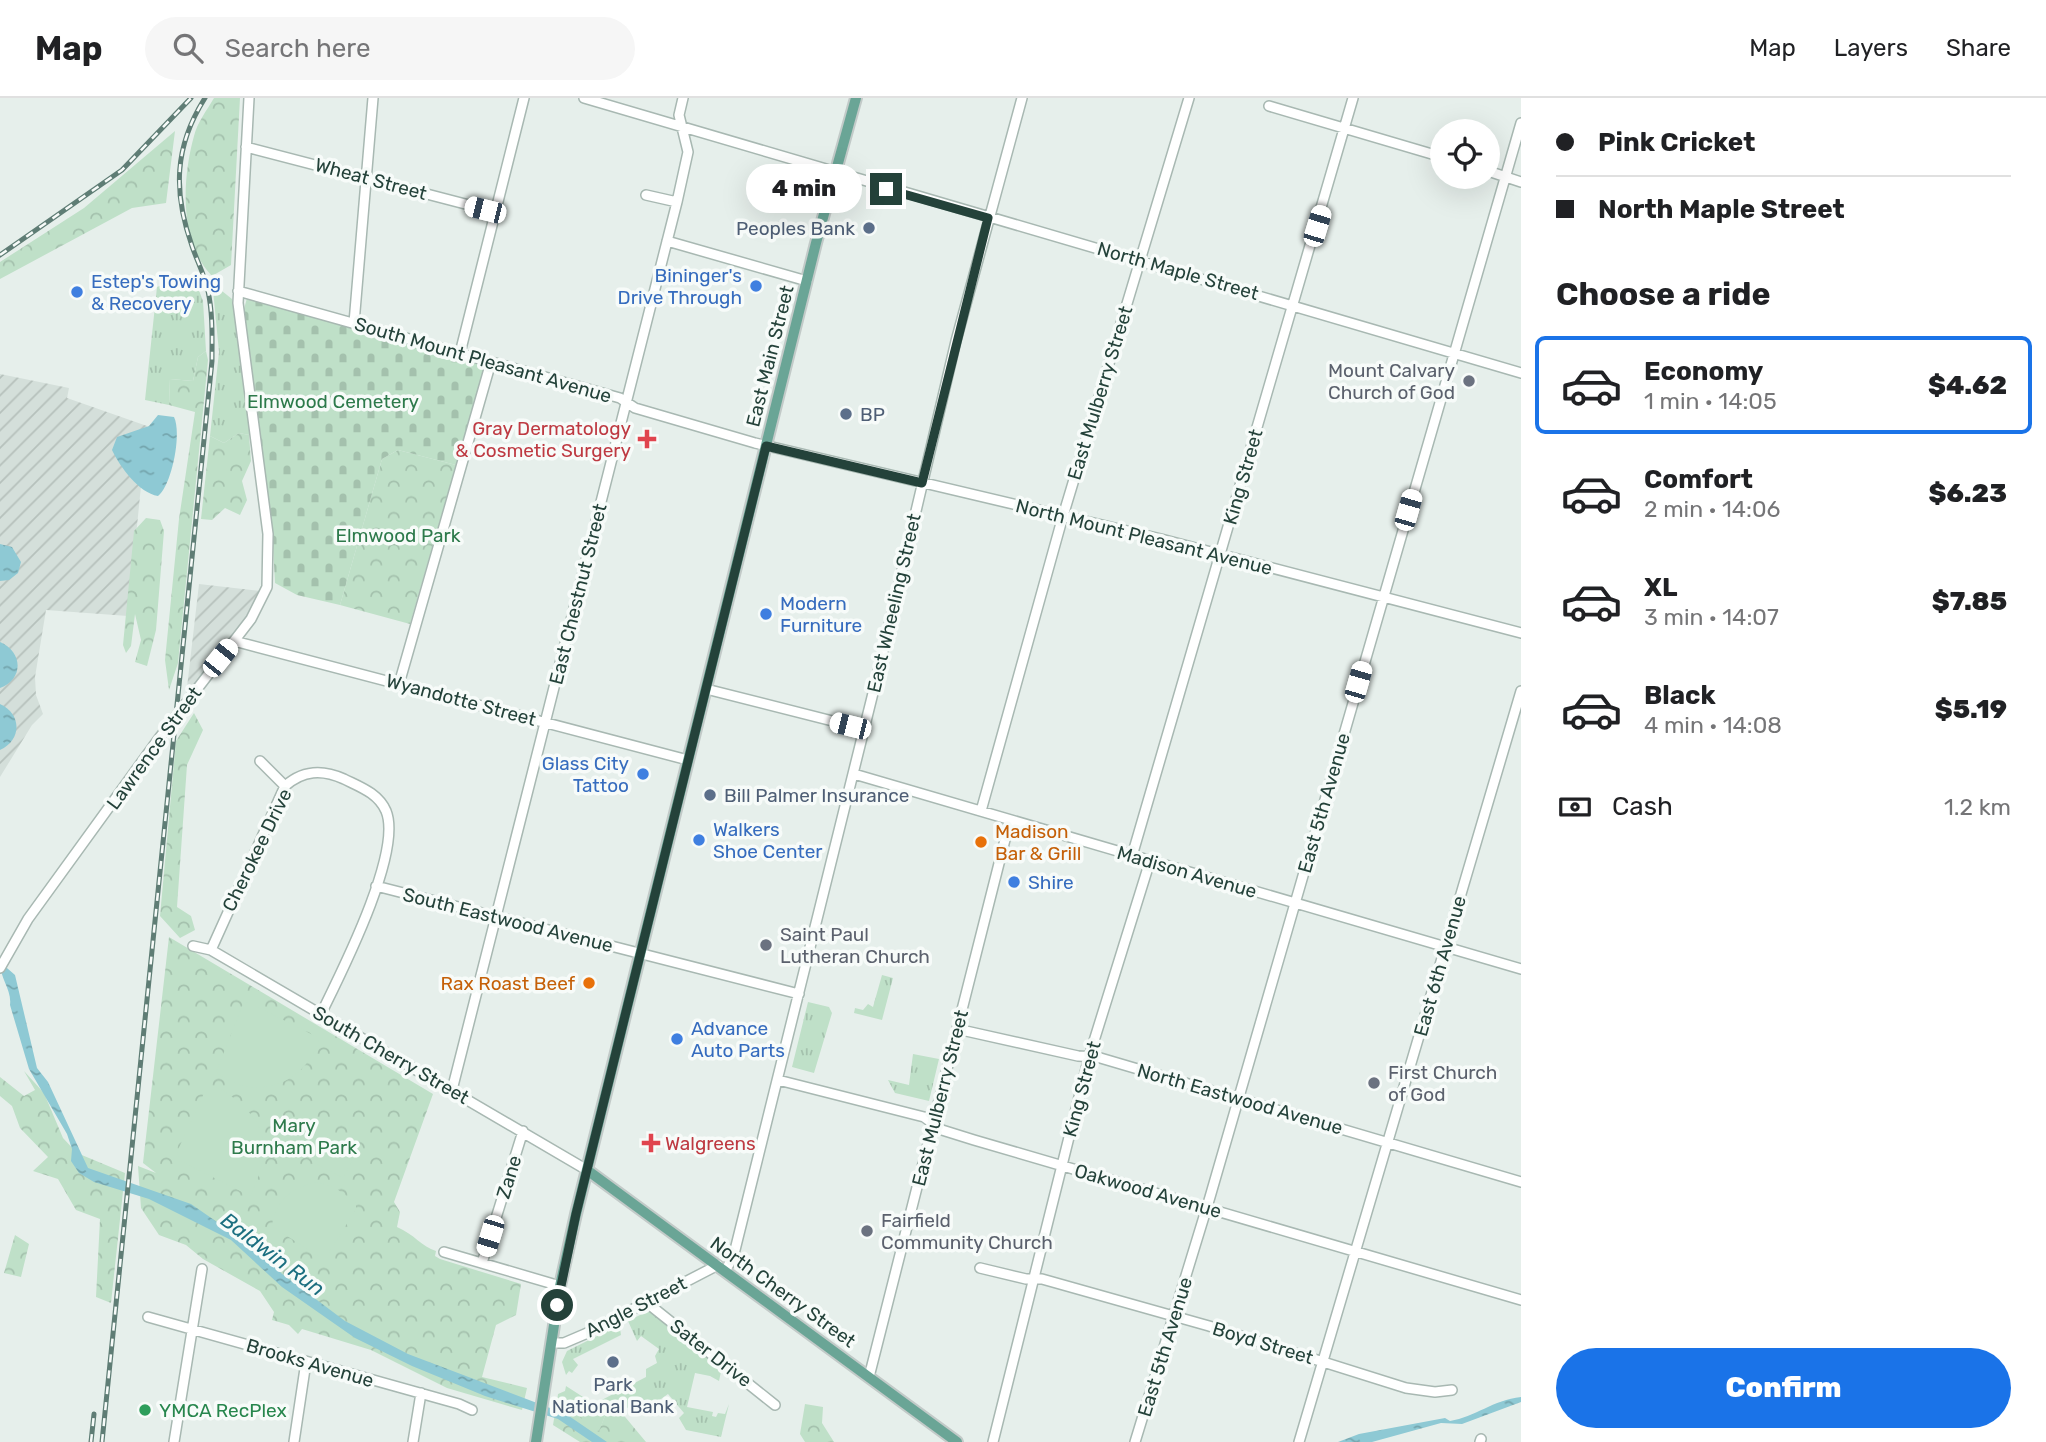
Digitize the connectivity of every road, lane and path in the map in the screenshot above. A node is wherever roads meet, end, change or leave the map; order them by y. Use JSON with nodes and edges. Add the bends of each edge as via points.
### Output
{"nodes":[{"id":1,"x":249,"y":98,"type":"edge"},
{"id":2,"x":373,"y":98,"type":"edge"},
{"id":3,"x":524,"y":98,"type":"edge"},
{"id":4,"x":584,"y":98,"type":"edge"},
{"id":5,"x":683,"y":98,"type":"edge"},
{"id":6,"x":856,"y":98,"type":"edge"},
{"id":7,"x":1022,"y":98,"type":"edge"},
{"id":8,"x":1189,"y":98,"type":"edge"},
{"id":9,"x":1353,"y":98,"type":"edge"},
{"id":10,"x":1269,"y":106,"type":"dead end"},
{"id":11,"x":1521,"y":123,"type":"edge"},
{"id":12,"x":683,"y":127,"type":"junction"},
{"id":13,"x":1345,"y":130,"type":"junction"},
{"id":14,"x":246,"y":147,"type":"junction"},
{"id":15,"x":1430,"y":154,"type":"edge"},
{"id":16,"x":834,"y":173,"type":"junction"},
{"id":17,"x":1500,"y":176,"type":"edge"},
{"id":18,"x":366,"y":177,"type":"junction"},
{"id":19,"x":1505,"y":178,"type":"junction"},
{"id":20,"x":1521,"y":182,"type":"edge"},
{"id":21,"x":646,"y":195,"type":"dead end"},
{"id":22,"x":677,"y":202,"type":"junction"},
{"id":23,"x":496,"y":212,"type":"junction"},
{"id":24,"x":988,"y":218,"type":"junction"},
{"id":25,"x":667,"y":241,"type":"junction"},
{"id":26,"x":1141,"y":260,"type":"junction"},
{"id":27,"x":807,"y":281,"type":"junction"},
{"id":28,"x":238,"y":291,"type":"junction"},
{"id":29,"x":1293,"y":304,"type":"junction"},
{"id":30,"x":354,"y":323,"type":"junction"},
{"id":31,"x":460,"y":353,"type":"junction"},
{"id":32,"x":1453,"y":353,"type":"junction"},
{"id":33,"x":491,"y":362,"type":"junction"},
{"id":34,"x":1521,"y":373,"type":"edge"},
{"id":35,"x":627,"y":404,"type":"junction"},
{"id":36,"x":766,"y":446,"type":"junction"},
{"id":37,"x":922,"y":483,"type":"junction"},
{"id":38,"x":1063,"y":516,"type":"junction"},
{"id":39,"x":1220,"y":555,"type":"junction"},
{"id":40,"x":1383,"y":595,"type":"junction"},
{"id":41,"x":1521,"y":633,"type":"edge"},
{"id":42,"x":234,"y":640,"type":"junction"},
{"id":43,"x":398,"y":684,"type":"junction"},
{"id":44,"x":706,"y":689,"type":"junction"},
{"id":45,"x":1521,"y":691,"type":"edge"},
{"id":46,"x":545,"y":722,"type":"junction"},
{"id":47,"x":864,"y":729,"type":"junction"},
{"id":48,"x":688,"y":760,"type":"junction"},
{"id":49,"x":260,"y":761,"type":"dead end"},
{"id":50,"x":854,"y":774,"type":"junction"},
{"id":51,"x":285,"y":786,"type":"junction"},
{"id":52,"x":981,"y":811,"type":"junction"},
{"id":53,"x":1010,"y":820,"type":"junction"},
{"id":54,"x":1132,"y":856,"type":"junction"},
{"id":55,"x":1150,"y":861,"type":"junction"},
{"id":56,"x":376,"y":886,"type":"junction"},
{"id":57,"x":1295,"y":903,"type":"junction"},
{"id":58,"x":495,"y":916,"type":"junction"},
{"id":59,"x":193,"y":946,"type":"dead end"},
{"id":60,"x":1446,"y":948,"type":"junction"},
{"id":61,"x":211,"y":950,"type":"junction"},
{"id":62,"x":640,"y":953,"type":"junction"},
{"id":63,"x":0,"y":968,"type":"edge"},
{"id":64,"x":1521,"y":969,"type":"edge"},
{"id":65,"x":799,"y":994,"type":"junction"},
{"id":66,"x":321,"y":1014,"type":"junction"},
{"id":67,"x":957,"y":1029,"type":"junction"},
{"id":68,"x":1089,"y":1057,"type":"junction"},
{"id":69,"x":778,"y":1080,"type":"junction"},
{"id":70,"x":452,"y":1090,"type":"junction"},
{"id":71,"x":1238,"y":1099,"type":"junction"},
{"id":72,"x":933,"y":1124,"type":"junction"},
{"id":73,"x":523,"y":1131,"type":"junction"},
{"id":74,"x":1387,"y":1143,"type":"junction"},
{"id":75,"x":1062,"y":1166,"type":"junction"},
{"id":76,"x":587,"y":1170,"type":"junction"},
{"id":77,"x":1521,"y":1182,"type":"edge"},
{"id":78,"x":1207,"y":1208,"type":"junction"},
{"id":79,"x":1355,"y":1251,"type":"junction"},
{"id":80,"x":444,"y":1252,"type":"dead end"},
{"id":81,"x":482,"y":1263,"type":"junction"},
{"id":82,"x":722,"y":1268,"type":"junction"},
{"id":83,"x":980,"y":1268,"type":"dead end"},
{"id":84,"x":202,"y":1269,"type":"dead end"},
{"id":85,"x":1033,"y":1280,"type":"junction"},
{"id":86,"x":560,"y":1286,"type":"junction"},
{"id":87,"x":1521,"y":1300,"type":"edge"},
{"id":88,"x":646,"y":1302,"type":"junction"},
{"id":89,"x":148,"y":1317,"type":"dead end"},
{"id":90,"x":1174,"y":1317,"type":"junction"},
{"id":91,"x":192,"y":1330,"type":"junction"},
{"id":92,"x":552,"y":1343,"type":"junction"},
{"id":93,"x":306,"y":1362,"type":"junction"},
{"id":94,"x":1322,"y":1362,"type":"junction"},
{"id":95,"x":869,"y":1377,"type":"junction"},
{"id":96,"x":1452,"y":1390,"type":"dead end"},
{"id":97,"x":421,"y":1393,"type":"junction"},
{"id":98,"x":775,"y":1405,"type":"dead end"},
{"id":99,"x":472,"y":1410,"type":"dead end"},
{"id":100,"x":1299,"y":1441,"type":"edge"},
{"id":101,"x":174,"y":1442,"type":"edge"},
{"id":102,"x":293,"y":1442,"type":"edge"},
{"id":103,"x":413,"y":1442,"type":"edge"},
{"id":104,"x":536,"y":1442,"type":"edge"},
{"id":105,"x":957,"y":1442,"type":"edge"},
{"id":106,"x":993,"y":1442,"type":"edge"},
{"id":107,"x":1135,"y":1442,"type":"edge"}],
"edges":[{"from":1,"to":14,"type":"street","name":"Lawrence Street"},
{"from":2,"to":18,"type":"street"},
{"from":3,"to":23,"type":"street"},
{"from":4,"to":12,"type":"street","name":"North Maple Street"},
{"from":5,"to":12,"type":"street","name":"East Chestnut Street","via":[[679,115]]},
{"from":6,"to":16,"type":"main road","name":"East Main Street"},
{"from":7,"to":24,"type":"street","name":"East Wheeling Street"},
{"from":8,"to":26,"type":"street","name":"East Mulberry Street"},
{"from":9,"to":13,"type":"street","name":"King Street"},
{"from":10,"to":13,"type":"street"},
{"from":11,"to":19,"type":"street","name":"East 5th Avenue"},
{"from":12,"to":16,"type":"street","name":"North Maple Street"},
{"from":12,"to":22,"type":"street","name":"East Chestnut Street","via":[[688,152]]},
{"from":13,"to":15,"type":"street"},
{"from":13,"to":29,"type":"street","name":"King Street"},
{"from":14,"to":18,"type":"street","name":"Wheat Street"},
{"from":14,"to":28,"type":"street","name":"Lawrence Street"},
{"from":16,"to":24,"type":"street","name":"North Maple Street"},
{"from":16,"to":27,"type":"main road","name":"East Main Street"},
{"from":17,"to":19,"type":"street"},
{"from":18,"to":23,"type":"street","name":"Wheat Street"},
{"from":18,"to":30,"type":"street"},
{"from":19,"to":20,"type":"street"},
{"from":19,"to":32,"type":"street","name":"East 5th Avenue"},
{"from":21,"to":22,"type":"street"},
{"from":22,"to":25,"type":"street","name":"East Chestnut Street"},
{"from":23,"to":31,"type":"street"},
{"from":24,"to":26,"type":"street","name":"North Maple Street"},
{"from":24,"to":37,"type":"street","name":"East Wheeling Street"},
{"from":25,"to":27,"type":"street"},
{"from":25,"to":35,"type":"street","name":"East Chestnut Street"},
{"from":26,"to":29,"type":"street","name":"North Maple Street"},
{"from":26,"to":38,"type":"street","name":"East Mulberry Street"},
{"from":27,"to":36,"type":"main road","name":"East Main Street"},
{"from":28,"to":30,"type":"street","name":"South Mount Pleasant Avenue"},
{"from":28,"to":42,"type":"street","name":"Lawrence Street","via":[[270,557],[265,592]]},
{"from":29,"to":32,"type":"street","name":"North Maple Street"},
{"from":29,"to":39,"type":"street","name":"King Street"},
{"from":30,"to":31,"type":"street","name":"South Mount Pleasant Avenue"},
{"from":31,"to":33,"type":"street","name":"South Mount Pleasant Avenue"},
{"from":32,"to":34,"type":"street","name":"North Maple Street"},
{"from":32,"to":40,"type":"street","name":"East 5th Avenue"},
{"from":33,"to":35,"type":"street","name":"South Mount Pleasant Avenue","via":[[620,398]]},
{"from":33,"to":43,"type":"street"},
{"from":35,"to":36,"type":"street","name":"South Mount Pleasant Avenue"},
{"from":35,"to":46,"type":"street","name":"East Chestnut Street"},
{"from":36,"to":37,"type":"street","name":"North Mount Pleasant Avenue"},
{"from":36,"to":44,"type":"main road","name":"East Main Street"},
{"from":37,"to":38,"type":"street","name":"North Mount Pleasant Avenue"},
{"from":37,"to":47,"type":"street","name":"East Wheeling Street"},
{"from":38,"to":39,"type":"street","name":"North Mount Pleasant Avenue"},
{"from":38,"to":52,"type":"street","name":"East Mulberry Street"},
{"from":39,"to":40,"type":"street","name":"North Mount Pleasant Avenue"},
{"from":39,"to":54,"type":"street","name":"King Street"},
{"from":40,"to":41,"type":"street","name":"North Mount Pleasant Avenue"},
{"from":40,"to":57,"type":"street","name":"East 5th Avenue"},
{"from":42,"to":43,"type":"street","name":"Wyandotte Street"},
{"from":42,"to":63,"type":"street","name":"Lawrence Street","via":[[48,890]]},
{"from":43,"to":46,"type":"street","name":"Wyandotte Street"},
{"from":44,"to":47,"type":"street"},
{"from":44,"to":48,"type":"main road","name":"East Main Street"},
{"from":45,"to":60,"type":"street","name":"East 6th Avenue"},
{"from":46,"to":48,"type":"street","name":"Wyandotte Street"},
{"from":46,"to":58,"type":"street","name":"East Chestnut Street"},
{"from":47,"to":50,"type":"street","name":"East Wheeling Street"},
{"from":48,"to":62,"type":"main road","name":"East Main Street"},
{"from":49,"to":51,"type":"street"},
{"from":50,"to":52,"type":"street","name":"Madison Avenue"},
{"from":50,"to":65,"type":"street","name":"East Wheeling Street"},
{"from":51,"to":56,"type":"street","name":"Cherokee Drive","via":[[302,775],[323,772],[376,797],[390,831]]},
{"from":51,"to":61,"type":"street","name":"Cherokee Drive"},
{"from":52,"to":53,"type":"street","name":"Madison Avenue"},
{"from":53,"to":54,"type":"street","name":"Madison Avenue"},
{"from":53,"to":67,"type":"street","name":"East Mulberry Street"},
{"from":54,"to":55,"type":"street","name":"Madison Avenue"},
{"from":55,"to":57,"type":"street","name":"Madison Avenue"},
{"from":55,"to":68,"type":"street","name":"King Street"},
{"from":56,"to":58,"type":"street","name":"South Eastwood Avenue"},
{"from":56,"to":66,"type":"street","name":"Cherokee Drive"},
{"from":57,"to":60,"type":"street","name":"Madison Avenue"},
{"from":57,"to":71,"type":"street","name":"East 5th Avenue"},
{"from":58,"to":62,"type":"street","name":"South Eastwood Avenue"},
{"from":58,"to":70,"type":"street","name":"East Chestnut Street"},
{"from":59,"to":61,"type":"street","name":"South Cherry Street"},
{"from":60,"to":64,"type":"street","name":"Madison Avenue"},
{"from":60,"to":74,"type":"street","name":"East 6th Avenue"},
{"from":61,"to":66,"type":"street","name":"South Cherry Street"},
{"from":62,"to":65,"type":"street"},
{"from":62,"to":76,"type":"main road","name":"East Main Street"},
{"from":65,"to":69,"type":"street","name":"East Wheeling Street"},
{"from":66,"to":70,"type":"street","name":"South Cherry Street"},
{"from":67,"to":68,"type":"street","name":"North Eastwood Avenue"},
{"from":67,"to":72,"type":"street","name":"East Mulberry Street"},
{"from":68,"to":71,"type":"street","name":"North Eastwood Avenue"},
{"from":68,"to":75,"type":"street","name":"King Street"},
{"from":69,"to":72,"type":"street","name":"Oakwood Avenue","via":[[924,1117]]},
{"from":69,"to":82,"type":"street","name":"East Wheeling Street","via":[[734,1254]]},
{"from":70,"to":73,"type":"street","name":"South Cherry Street"},
{"from":71,"to":74,"type":"street","name":"North Eastwood Avenue"},
{"from":71,"to":78,"type":"street","name":"East 5th Avenue"},
{"from":72,"to":75,"type":"street","name":"Oakwood Avenue"},
{"from":72,"to":95,"type":"street","name":"East Mulberry Street"},
{"from":73,"to":76,"type":"street","name":"South Cherry Street"},
{"from":73,"to":81,"type":"street","name":"Zane"},
{"from":74,"to":77,"type":"street","name":"North Eastwood Avenue"},
{"from":74,"to":79,"type":"street","name":"East 6th Avenue"},
{"from":75,"to":78,"type":"street","name":"Oakwood Avenue"},
{"from":75,"to":85,"type":"street","name":"King Street"},
{"from":76,"to":82,"type":"main road","name":"North Cherry Street"},
{"from":76,"to":86,"type":"main road","name":"East Main Street"},
{"from":78,"to":79,"type":"street","name":"Oakwood Avenue"},
{"from":78,"to":90,"type":"street","name":"East 5th Avenue"},
{"from":79,"to":87,"type":"street","name":"Oakwood Avenue"},
{"from":79,"to":94,"type":"street","name":"East 6th Avenue"},
{"from":80,"to":81,"type":"street"},
{"from":81,"to":86,"type":"street"},
{"from":82,"to":88,"type":"street","name":"Angle Street"},
{"from":82,"to":95,"type":"main road","name":"North Cherry Street"},
{"from":83,"to":85,"type":"street","name":"Boyd Street"},
{"from":84,"to":91,"type":"street"},
{"from":85,"to":90,"type":"street","name":"Boyd Street"},
{"from":85,"to":106,"type":"street","name":"King Street"},
{"from":86,"to":92,"type":"main road","name":"East Main Street"},
{"from":88,"to":92,"type":"street","name":"Angle Street","via":[[564,1343]]},
{"from":88,"to":98,"type":"street","name":"Sater Drive"},
{"from":89,"to":91,"type":"street","name":"Brooks Avenue"},
{"from":90,"to":94,"type":"street","name":"Boyd Street"},
{"from":90,"to":107,"type":"street","name":"East 5th Avenue"},
{"from":91,"to":93,"type":"street","name":"Brooks Avenue"},
{"from":91,"to":101,"type":"street"},
{"from":92,"to":104,"type":"main road","name":"East Main Street"},
{"from":93,"to":97,"type":"street","name":"Brooks Avenue"},
{"from":93,"to":102,"type":"street"},
{"from":94,"to":96,"type":"street","name":"Boyd Street","via":[[1417,1390]]},
{"from":94,"to":100,"type":"street","name":"East 6th Avenue"},
{"from":95,"to":105,"type":"main road","name":"North Cherry Street"},
{"from":97,"to":99,"type":"street","name":"Brooks Avenue"},
{"from":97,"to":103,"type":"street"}]}
